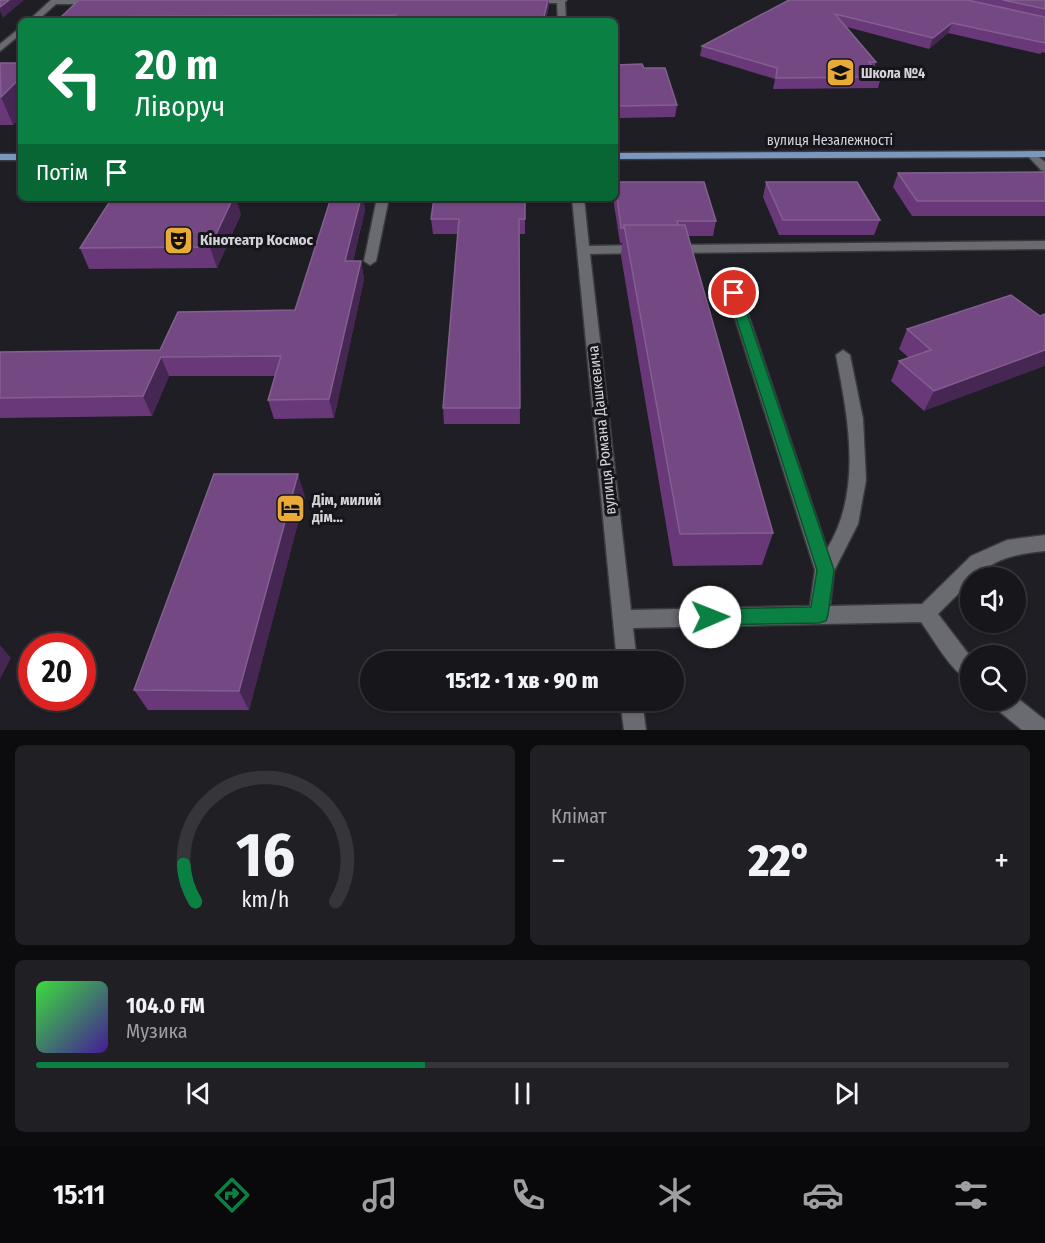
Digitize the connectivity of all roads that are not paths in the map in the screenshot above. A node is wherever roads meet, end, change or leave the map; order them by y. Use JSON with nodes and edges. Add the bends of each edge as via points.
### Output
{"nodes":[{"id":1,"x":55,"y":1,"type":"edge"},
{"id":2,"x":525,"y":1,"type":"edge"},
{"id":3,"x":562,"y":1,"type":"edge"},
{"id":4,"x":109,"y":2,"type":"edge"},
{"id":5,"x":35,"y":18,"type":"edge"},
{"id":6,"x":562,"y":18,"type":"edge"},
{"id":7,"x":18,"y":33,"type":"edge"},
{"id":8,"x":0,"y":48,"type":"edge"},
{"id":9,"x":1031,"y":154,"type":"junction"},
{"id":10,"x":1045,"y":154,"type":"edge"},
{"id":11,"x":618,"y":156,"type":"edge"},
{"id":12,"x":18,"y":157,"type":"edge"},
{"id":13,"x":0,"y":158,"type":"edge"},
{"id":14,"x":1045,"y":168,"type":"edge"},
{"id":15,"x":382,"y":201,"type":"edge"},
{"id":16,"x":578,"y":201,"type":"edge"},
{"id":17,"x":1045,"y":245,"type":"edge"},
{"id":18,"x":583,"y":250,"type":"junction"},
{"id":19,"x":370,"y":261,"type":"dead end"},
{"id":20,"x":734,"y":293,"type":"dead end"},
{"id":21,"x":843,"y":355,"type":"dead end"},
{"id":22,"x":1045,"y":543,"type":"edge"},
{"id":23,"x":825,"y":570,"type":"junction"},
{"id":24,"x":926,"y":613,"type":"junction"},
{"id":25,"x":819,"y":615,"type":"junction"},
{"id":26,"x":623,"y":619,"type":"junction"},
{"id":27,"x":626,"y":651,"type":"edge"},
{"id":28,"x":960,"y":660,"type":"edge"},
{"id":29,"x":633,"y":711,"type":"edge"},
{"id":30,"x":1016,"y":711,"type":"edge"},
{"id":31,"x":635,"y":730,"type":"edge"},
{"id":32,"x":1040,"y":730,"type":"edge"}],
"edges":[{"from":1,"to":4,"type":"street"},
{"from":1,"to":5,"type":"street"},
{"from":2,"to":3,"type":"street"},
{"from":3,"to":6,"type":"street"},
{"from":7,"to":8,"type":"street"},
{"from":9,"to":10,"type":"main road","name":"вулиця Незалежності"},
{"from":9,"to":11,"type":"main road","name":"вулиця Незалежності"},
{"from":9,"to":14,"type":"street"},
{"from":12,"to":13,"type":"main road"},
{"from":15,"to":19,"type":"street"},
{"from":16,"to":18,"type":"street","name":"вулиця Романа Дашкевича"},
{"from":17,"to":18,"type":"street"},
{"from":18,"to":26,"type":"street","name":"вулиця Романа Дашкевича"},
{"from":20,"to":23,"type":"street"},
{"from":21,"to":23,"type":"street","via":[[859,444],[848,526]]},
{"from":22,"to":24,"type":"street","via":[[1007,548],[978,562]]},
{"from":23,"to":25,"type":"street"},
{"from":24,"to":25,"type":"street"},
{"from":24,"to":28,"type":"street"},
{"from":25,"to":26,"type":"street"},
{"from":26,"to":27,"type":"street","name":"вулиця Романа Дашкевича"},
{"from":29,"to":31,"type":"street"},
{"from":30,"to":32,"type":"street"}]}
